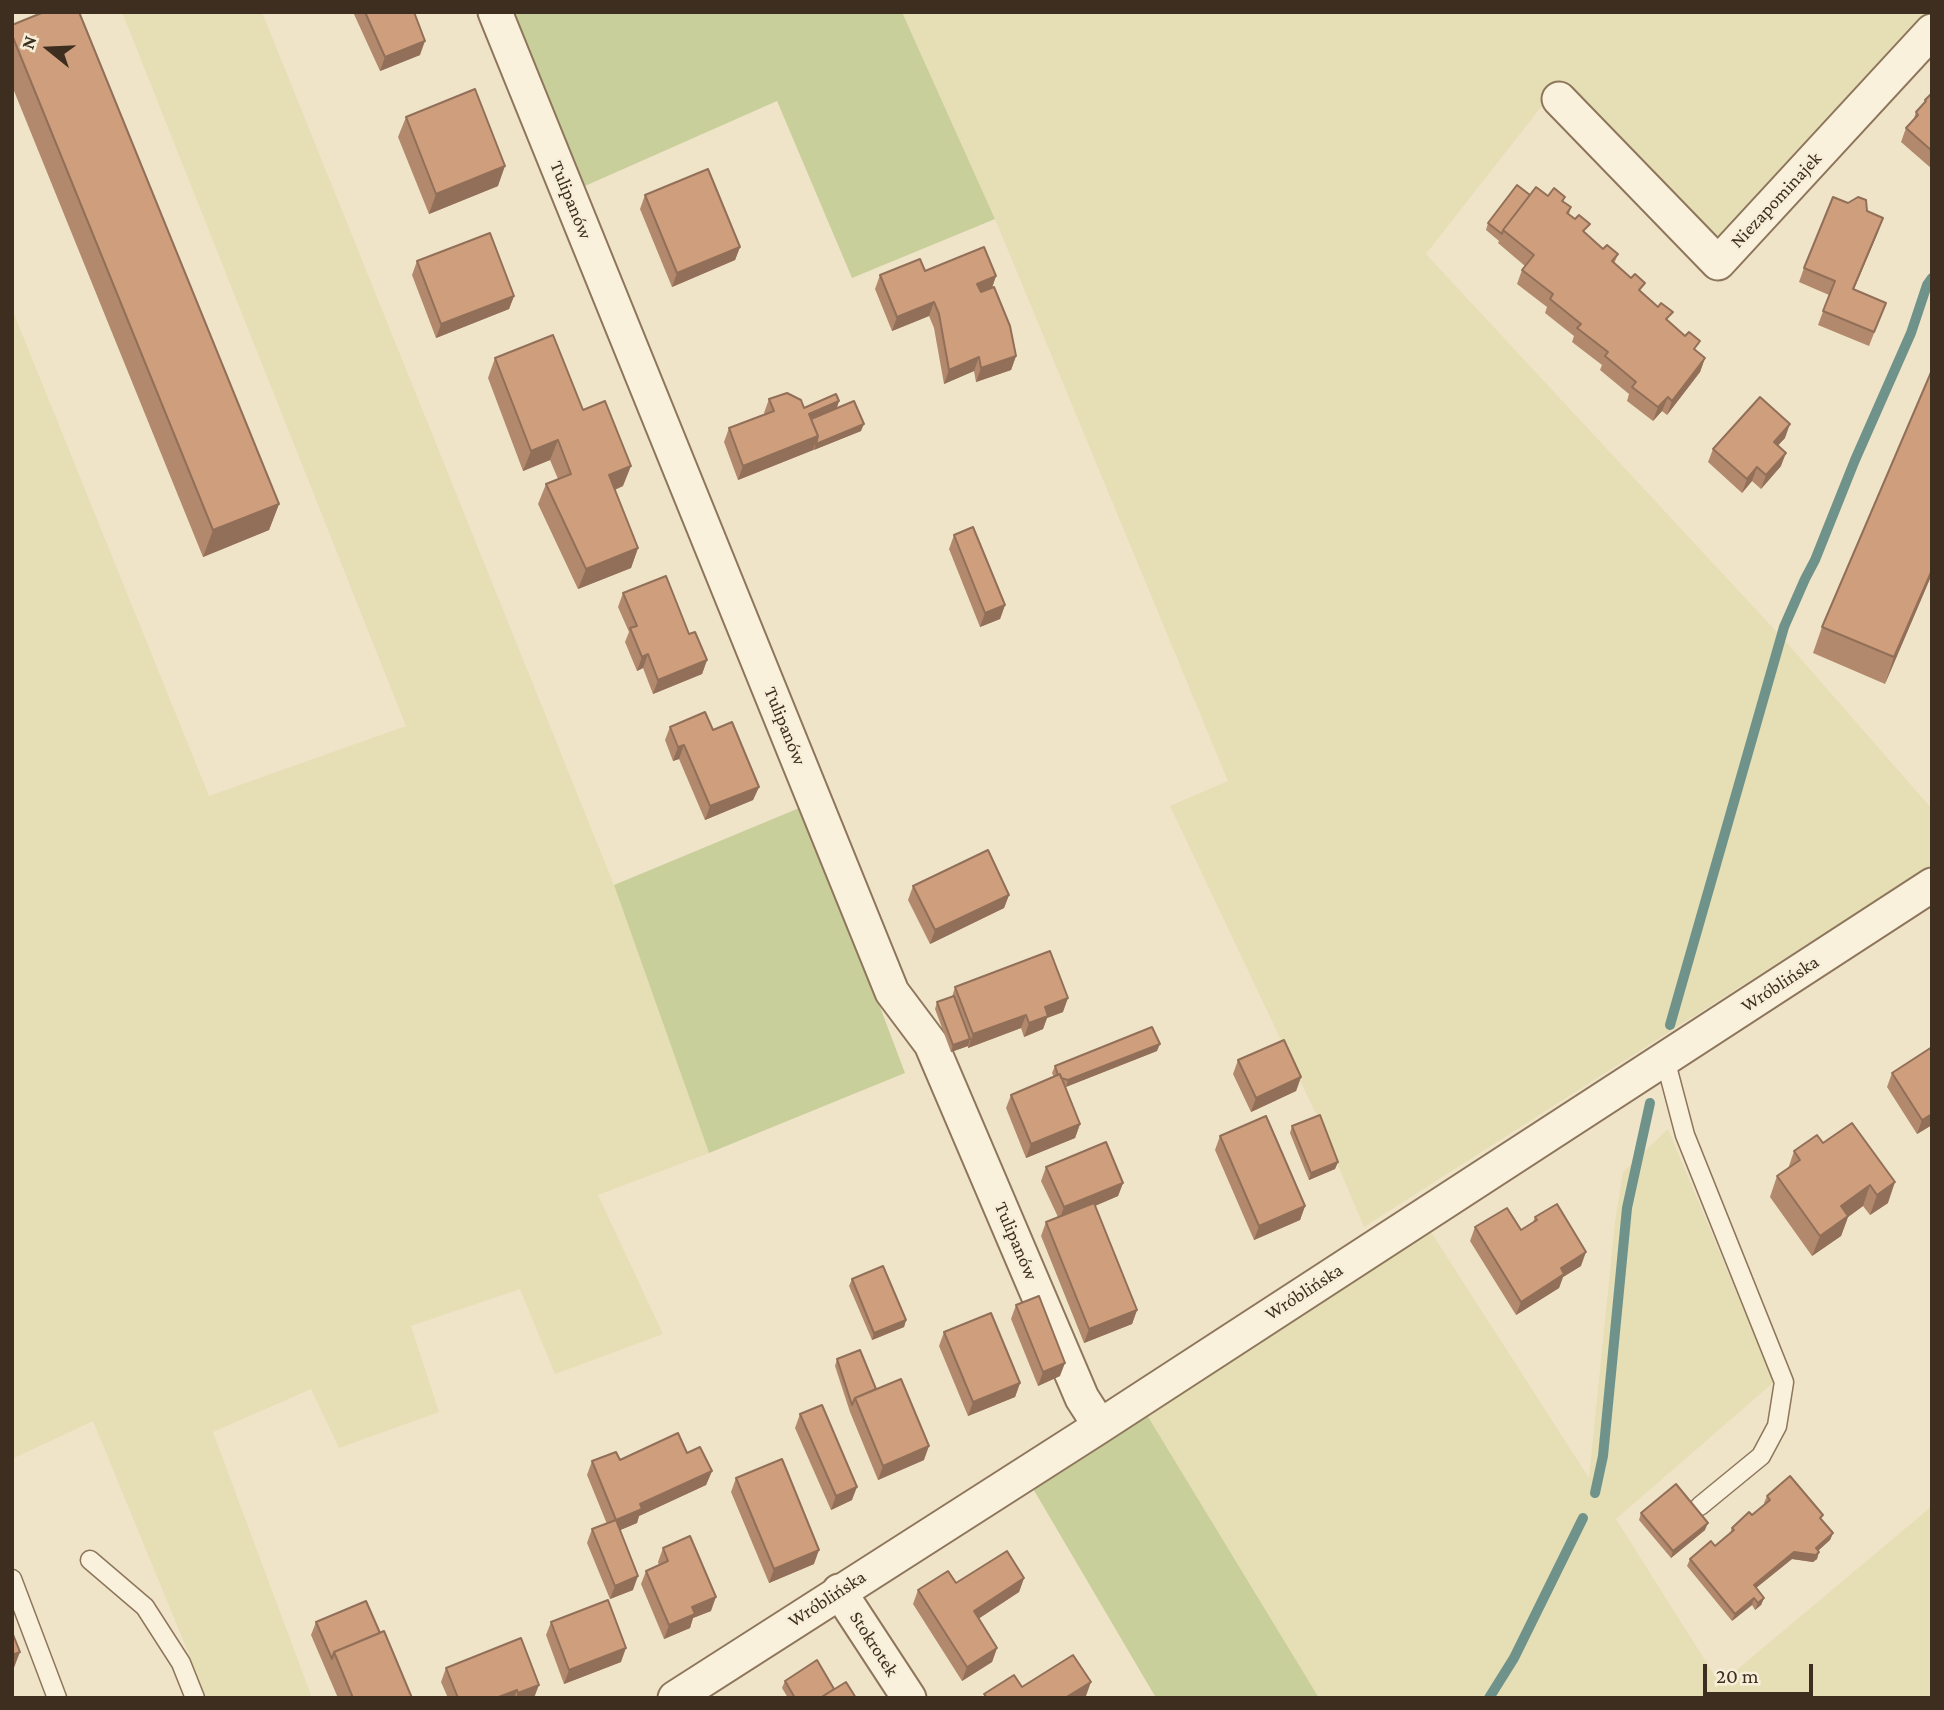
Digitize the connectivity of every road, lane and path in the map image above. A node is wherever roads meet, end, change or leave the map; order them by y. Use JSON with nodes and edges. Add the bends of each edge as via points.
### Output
{"nodes":[{"id":1,"x":495,"y":12,"type":"edge"},
{"id":2,"x":1932,"y":31,"type":"edge"},
{"id":3,"x":1559,"y":99,"type":"dead end"},
{"id":4,"x":1932,"y":885,"type":"edge"},
{"id":5,"x":1665,"y":1059,"type":"junction"},
{"id":6,"x":1100,"y":1426,"type":"junction"},
{"id":7,"x":1700,"y":1506,"type":"dead end"},
{"id":8,"x":90,"y":1560,"type":"dead end"},
{"id":9,"x":12,"y":1579,"type":"edge"},
{"id":10,"x":839,"y":1591,"type":"junction"},
{"id":11,"x":57,"y":1698,"type":"edge"},
{"id":12,"x":195,"y":1698,"type":"edge"},
{"id":13,"x":675,"y":1698,"type":"edge"},
{"id":14,"x":909,"y":1698,"type":"edge"}],
"edges":[{"from":1,"to":6,"type":"street","name":"Tulipanów","via":[[892,992],[931,1044],[1082,1398]]},
{"from":2,"to":3,"type":"street","name":"Niezapominajek","via":[[1718,263]]},
{"from":4,"to":5,"type":"street","name":"Wróblińska"},
{"from":5,"to":6,"type":"street","name":"Wróblińska"},
{"from":5,"to":7,"type":"lane","via":[[1685,1135],[1784,1382],[1777,1426],[1761,1456]]},
{"from":6,"to":10,"type":"street","name":"Wróblińska"},
{"from":8,"to":12,"type":"lane","via":[[145,1607],[181,1664]]},
{"from":9,"to":11,"type":"lane"},
{"from":10,"to":13,"type":"street","name":"Wróblińska"},
{"from":10,"to":14,"type":"street","name":"Stokrotek"}]}
